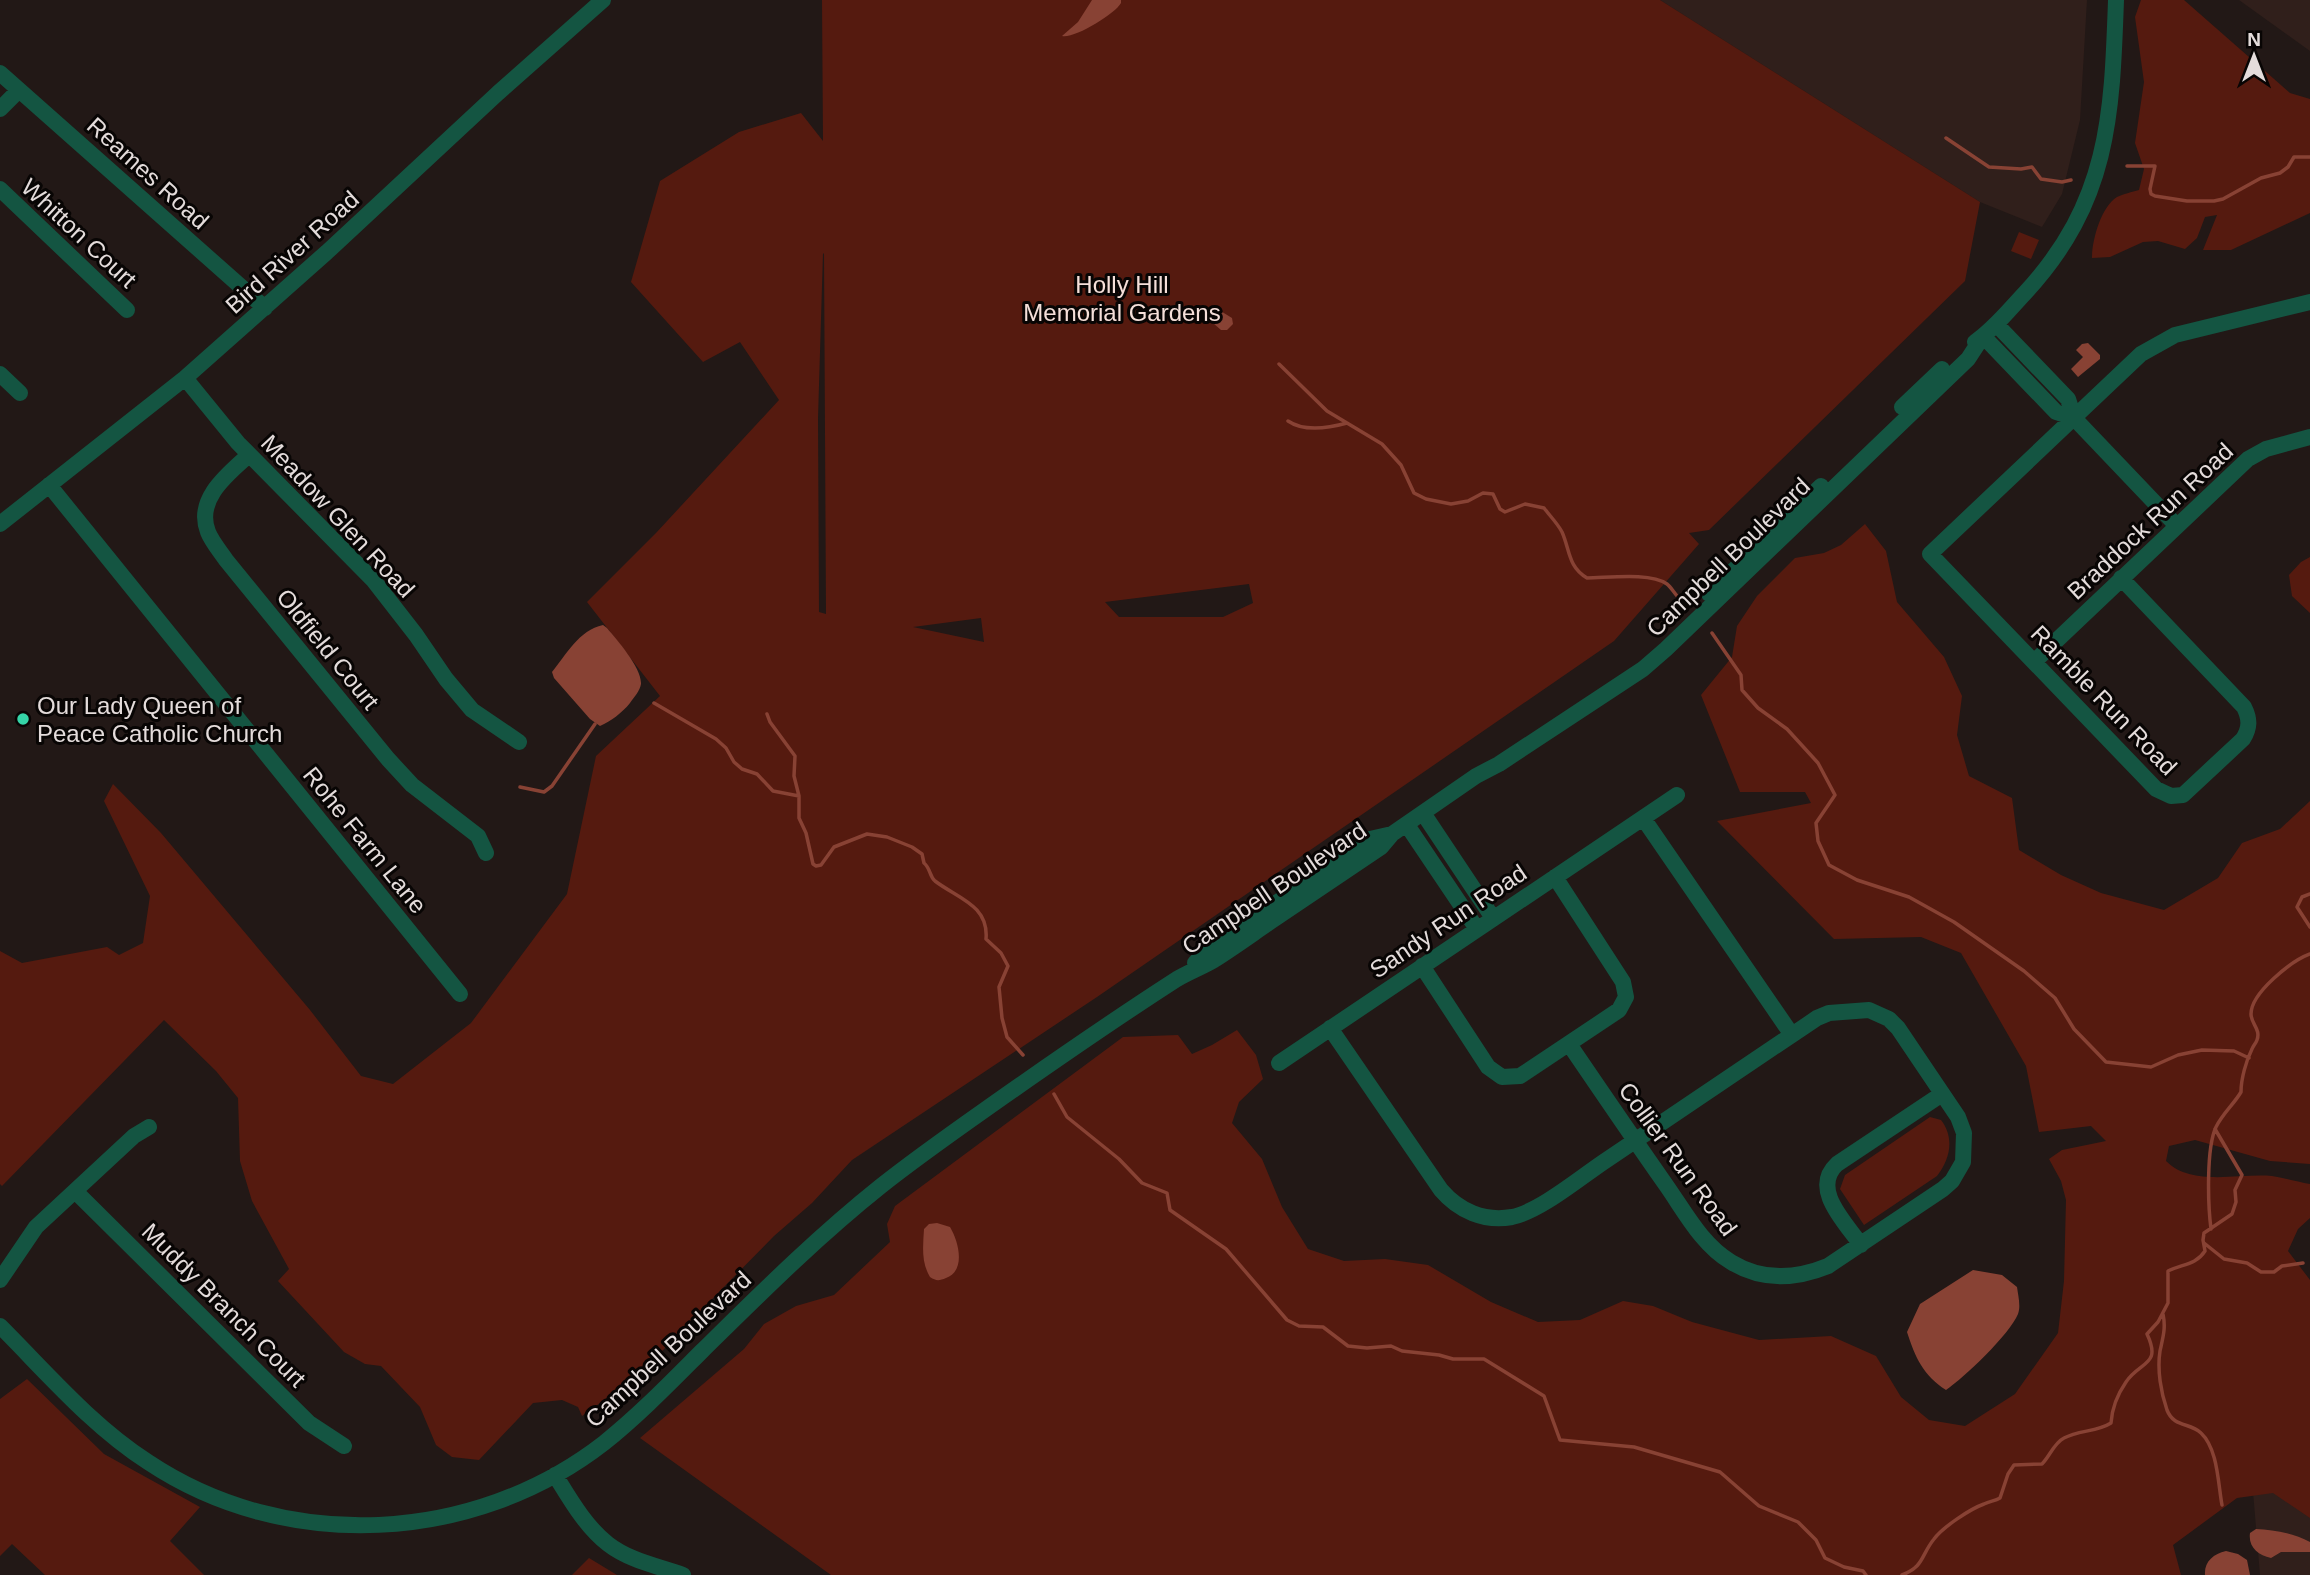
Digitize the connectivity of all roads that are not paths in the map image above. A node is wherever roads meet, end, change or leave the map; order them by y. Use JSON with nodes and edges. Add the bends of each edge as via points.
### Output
{"nodes":[{"id":1,"x":603,"y":0,"type":"edge"},
{"id":2,"x":2116,"y":0,"type":"edge"},
{"id":3,"x":0,"y":73,"type":"edge"},
{"id":4,"x":19,"y":90,"type":"junction"},
{"id":5,"x":0,"y":109,"type":"edge"},
{"id":6,"x":0,"y":189,"type":"edge"},
{"id":7,"x":2310,"y":302,"type":"edge"},
{"id":8,"x":265,"y":308,"type":"junction"},
{"id":9,"x":127,"y":310,"type":"dead end"},
{"id":10,"x":1996,"y":324,"type":"junction"},
{"id":11,"x":1983,"y":337,"type":"junction"},
{"id":12,"x":0,"y":374,"type":"edge"},
{"id":13,"x":185,"y":378,"type":"junction"},
{"id":14,"x":20,"y":393,"type":"dead end"},
{"id":15,"x":2074,"y":418,"type":"junction"},
{"id":16,"x":2310,"y":437,"type":"edge"},
{"id":17,"x":249,"y":455,"type":"junction"},
{"id":18,"x":49,"y":485,"type":"junction"},
{"id":19,"x":0,"y":524,"type":"edge"},
{"id":20,"x":2177,"y":526,"type":"junction"},
{"id":21,"x":2121,"y":578,"type":"junction"},
{"id":22,"x":2034,"y":662,"type":"junction"},
{"id":23,"x":519,"y":742,"type":"dead end"},
{"id":24,"x":1678,"y":795,"type":"dead end"},
{"id":25,"x":1423,"y":813,"type":"junction"},
{"id":26,"x":1643,"y":818,"type":"junction"},
{"id":27,"x":1407,"y":825,"type":"junction"},
{"id":28,"x":486,"y":853,"type":"dead end"},
{"id":29,"x":1555,"y":877,"type":"junction"},
{"id":30,"x":1493,"y":918,"type":"junction"},
{"id":31,"x":1477,"y":929,"type":"junction"},
{"id":32,"x":1422,"y":966,"type":"junction"},
{"id":33,"x":460,"y":994,"type":"dead end"},
{"id":34,"x":1330,"y":1028,"type":"junction"},
{"id":35,"x":1792,"y":1035,"type":"junction"},
{"id":36,"x":1569,"y":1044,"type":"junction"},
{"id":37,"x":1279,"y":1063,"type":"dead end"},
{"id":38,"x":1942,"y":1094,"type":"junction"},
{"id":39,"x":149,"y":1128,"type":"dead end"},
{"id":40,"x":1635,"y":1140,"type":"junction"},
{"id":41,"x":75,"y":1191,"type":"junction"},
{"id":42,"x":1861,"y":1245,"type":"junction"},
{"id":43,"x":0,"y":1280,"type":"edge"},
{"id":44,"x":0,"y":1326,"type":"edge"},
{"id":45,"x":344,"y":1446,"type":"dead end"},
{"id":46,"x":555,"y":1475,"type":"junction"},
{"id":47,"x":683,"y":1575,"type":"edge"}],
"edges":[{"from":1,"to":8,"type":"street","name":"Bird River Road"},
{"from":2,"to":10,"type":"street","name":"Campbell Boulevard","via":[[2111,108],[2082,213],[2040,277]]},
{"from":3,"to":4,"type":"street","name":"Reames Road"},
{"from":4,"to":5,"type":"street"},
{"from":4,"to":8,"type":"street","name":"Reames Road"},
{"from":6,"to":9,"type":"street","name":"Whitton Court"},
{"from":7,"to":15,"type":"street","via":[[2190,330],[2157,343]]},
{"from":8,"to":13,"type":"street","name":"Bird River Road"},
{"from":10,"to":11,"type":"street","name":"Campbell Boulevard"},
{"from":10,"to":15,"type":"street","via":[[2068,399]]},
{"from":11,"to":15,"type":"street","via":[[2056,412]]},
{"from":11,"to":25,"type":"street","name":"Campbell Boulevard","via":[[1968,359],[1666,649]]},
{"from":12,"to":14,"type":"street"},
{"from":13,"to":17,"type":"street","name":"Meadow Glen Road"},
{"from":13,"to":18,"type":"street","name":"Bird River Road"},
{"from":15,"to":20,"type":"street"},
{"from":15,"to":22,"type":"street","name":"Ramble Run Road","via":[[1930,554]]},
{"from":16,"to":20,"type":"street","name":"Braddock Run Road","via":[[2248,459]]},
{"from":17,"to":23,"type":"street","name":"Meadow Glen Road","via":[[374,581],[472,710]]},
{"from":17,"to":28,"type":"street","name":"Oldfield Court","via":[[213,491],[205,514],[209,535],[388,759],[412,785],[478,836]]},
{"from":18,"to":19,"type":"street","name":"Bird River Road"},
{"from":18,"to":33,"type":"street","name":"Rohe Farm Lane"},
{"from":20,"to":21,"type":"street","name":"Braddock Run Road"},
{"from":21,"to":22,"type":"street","name":"Braddock Run Road"},
{"from":21,"to":22,"type":"street","name":"Ramble Run Road","via":[[2244,707],[2249,723],[2243,739],[2188,792],[2165,794]]},
{"from":24,"to":26,"type":"street","name":"Sandy Run Road"},
{"from":25,"to":27,"type":"street","name":"Campbell Boulevard"},
{"from":25,"to":30,"type":"street"},
{"from":26,"to":29,"type":"street","name":"Sandy Run Road"},
{"from":26,"to":35,"type":"street"},
{"from":27,"to":31,"type":"street"},
{"from":27,"to":46,"type":"street","name":"Campbell Boulevard","via":[[1237,944],[1026,1081],[883,1184],[812,1245],[631,1420]]},
{"from":29,"to":30,"type":"street","name":"Sandy Run Road"},
{"from":29,"to":36,"type":"street","via":[[1626,992],[1619,1010]]},
{"from":30,"to":31,"type":"street","name":"Sandy Run Road"},
{"from":31,"to":32,"type":"street","name":"Sandy Run Road"},
{"from":32,"to":34,"type":"street","name":"Sandy Run Road"},
{"from":32,"to":36,"type":"street","via":[[1497,1075],[1520,1076]]},
{"from":34,"to":37,"type":"street","name":"Sandy Run Road"},
{"from":34,"to":40,"type":"street","name":"Collier Run Road","via":[[1440,1190],[1473,1214],[1500,1219],[1527,1212]]},
{"from":35,"to":38,"type":"street","name":"Collier Run Road","via":[[1829,1013],[1878,1013],[1898,1028]]},
{"from":35,"to":40,"type":"street","name":"Collier Run Road"},
{"from":36,"to":40,"type":"street","name":"Collier Run Road"},
{"from":38,"to":42,"type":"street","name":"Collier Run Road","via":[[1964,1133],[1959,1171],[1944,1189]]},
{"from":38,"to":42,"type":"street","via":[[1829,1173],[1828,1195]]},
{"from":39,"to":41,"type":"street","via":[[134,1136]]},
{"from":40,"to":42,"type":"street","name":"Collier Run Road","via":[[1704,1240],[1740,1267],[1770,1276],[1801,1275],[1828,1266]]},
{"from":41,"to":43,"type":"street","via":[[36,1227]]},
{"from":41,"to":45,"type":"street","name":"Muddy Branch Court","via":[[309,1423]]},
{"from":44,"to":46,"type":"street","name":"Campbell Boulevard","via":[[86,1413],[133,1452],[195,1488],[260,1512],[339,1525],[419,1522],[489,1505]]},
{"from":46,"to":47,"type":"street","via":[[572,1504],[609,1544]]}]}
